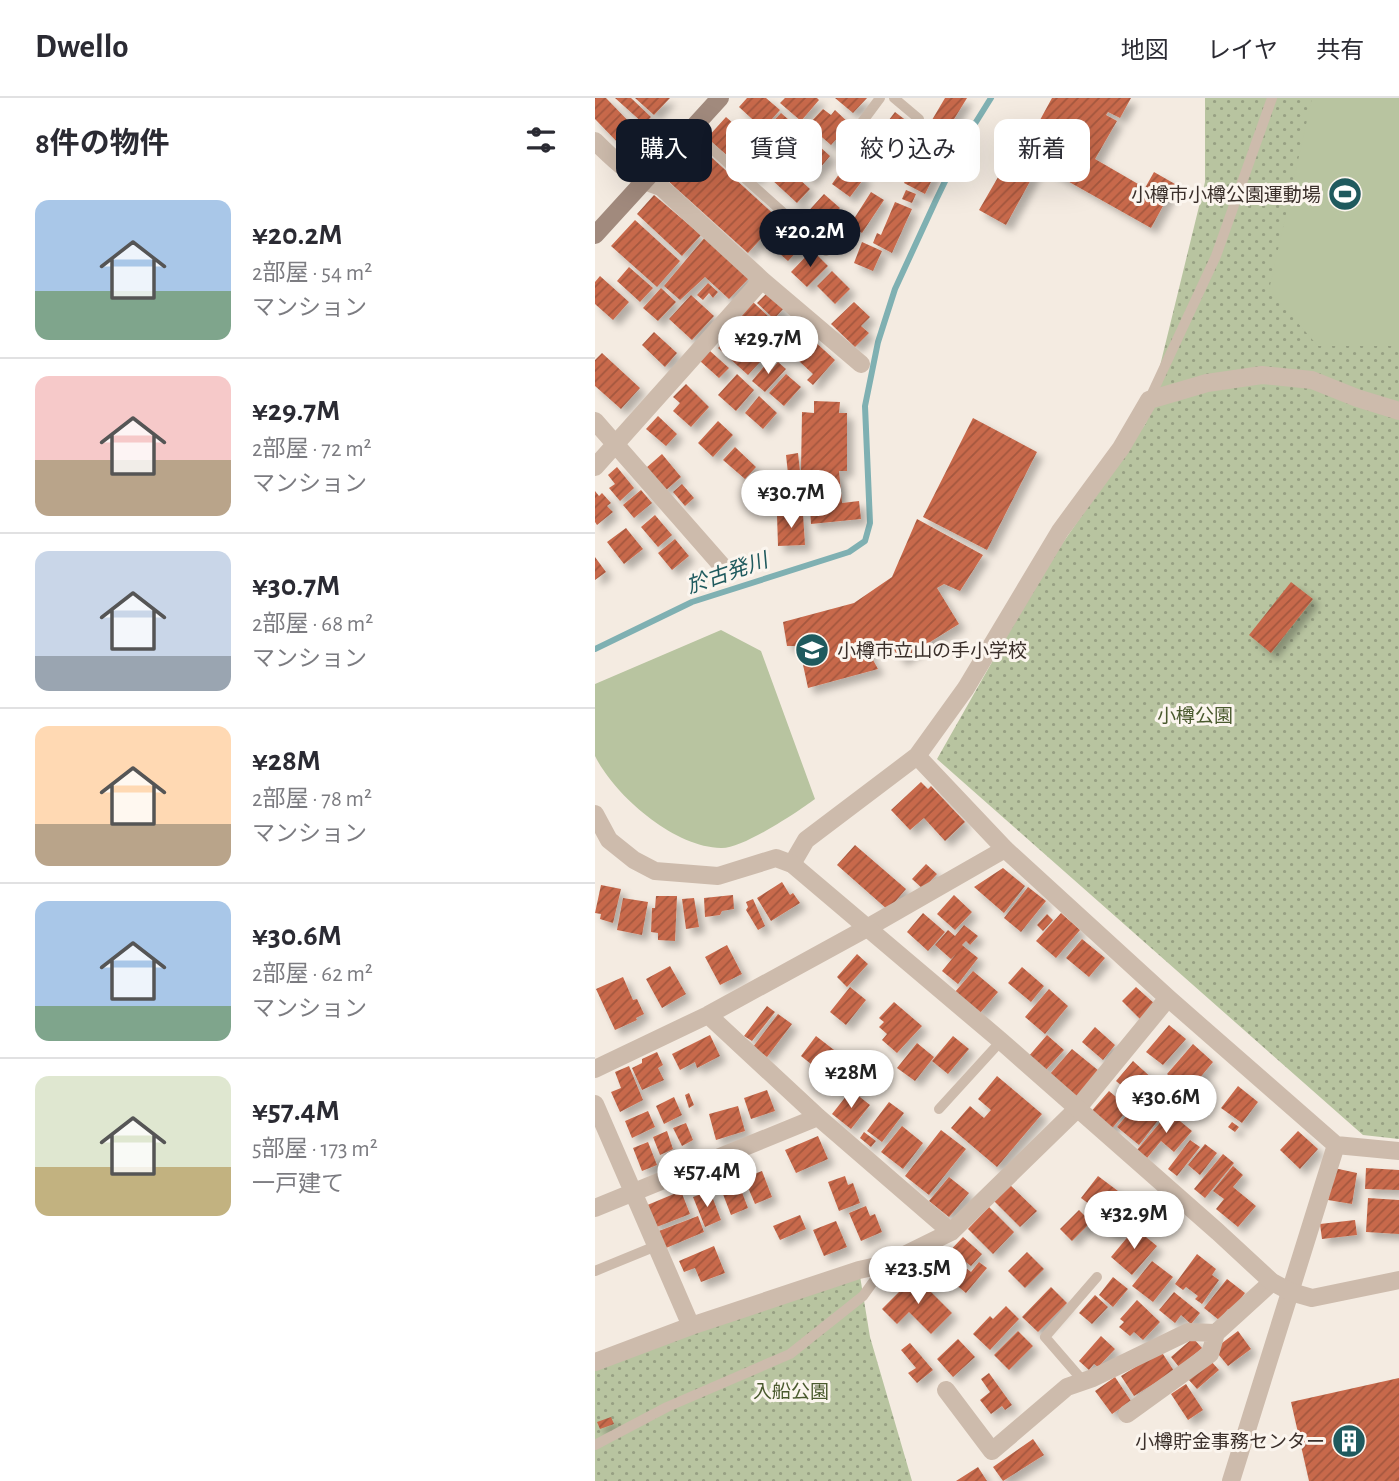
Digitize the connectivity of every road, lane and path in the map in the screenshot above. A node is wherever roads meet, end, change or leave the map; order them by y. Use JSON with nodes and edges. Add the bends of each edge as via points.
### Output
{"nodes":[{"id":1,"x":880,"y":98,"type":"edge"},
{"id":2,"x":894,"y":98,"type":"edge"},
{"id":3,"x":1272,"y":98,"type":"edge"},
{"id":4,"x":715,"y":100,"type":"edge"},
{"id":5,"x":700,"y":119,"type":"edge"},
{"id":6,"x":864,"y":119,"type":"edge"},
{"id":7,"x":919,"y":119,"type":"dead end"},
{"id":8,"x":595,"y":141,"type":"edge"},
{"id":9,"x":712,"y":149,"type":"edge"},
{"id":10,"x":616,"y":161,"type":"edge"},
{"id":11,"x":644,"y":182,"type":"joint"},
{"id":12,"x":844,"y":229,"type":"dead end"},
{"id":13,"x":595,"y":235,"type":"edge"},
{"id":14,"x":762,"y":280,"type":"junction"},
{"id":15,"x":861,"y":364,"type":"dead end"},
{"id":16,"x":1149,"y":400,"type":"junction"},
{"id":17,"x":1399,"y":411,"type":"edge"},
{"id":18,"x":595,"y":421,"type":"edge"},
{"id":19,"x":615,"y":444,"type":"junction"},
{"id":20,"x":595,"y":467,"type":"edge"},
{"id":21,"x":723,"y":567,"type":"dead end"},
{"id":22,"x":917,"y":757,"type":"junction"},
{"id":23,"x":595,"y":814,"type":"edge"},
{"id":24,"x":1005,"y":849,"type":"junction"},
{"id":25,"x":792,"y":864,"type":"junction"},
{"id":26,"x":867,"y":928,"type":"junction"},
{"id":27,"x":1168,"y":998,"type":"junction"},
{"id":28,"x":708,"y":1015,"type":"junction"},
{"id":29,"x":1001,"y":1041,"type":"junction"},
{"id":30,"x":595,"y":1069,"type":"edge"},
{"id":31,"x":595,"y":1104,"type":"edge"},
{"id":32,"x":939,"y":1108,"type":"dead end"},
{"id":33,"x":1077,"y":1109,"type":"junction"},
{"id":34,"x":818,"y":1118,"type":"junction"},
{"id":35,"x":1336,"y":1145,"type":"junction"},
{"id":36,"x":1399,"y":1152,"type":"edge"},
{"id":37,"x":633,"y":1192,"type":"junction"},
{"id":38,"x":595,"y":1208,"type":"edge"},
{"id":39,"x":951,"y":1232,"type":"junction"},
{"id":40,"x":656,"y":1246,"type":"junction"},
{"id":41,"x":886,"y":1264,"type":"junction"},
{"id":42,"x":595,"y":1271,"type":"edge"},
{"id":43,"x":1097,"y":1277,"type":"dead end"},
{"id":44,"x":1399,"y":1280,"type":"edge"},
{"id":45,"x":1272,"y":1282,"type":"junction"},
{"id":46,"x":1291,"y":1292,"type":"junction"},
{"id":47,"x":691,"y":1326,"type":"junction"},
{"id":48,"x":1216,"y":1333,"type":"junction"},
{"id":49,"x":595,"y":1362,"type":"edge"},
{"id":50,"x":1084,"y":1382,"type":"junction"},
{"id":51,"x":946,"y":1390,"type":"dead end"},
{"id":52,"x":1127,"y":1414,"type":"dead end"},
{"id":53,"x":595,"y":1445,"type":"edge"},
{"id":54,"x":1231,"y":1481,"type":"edge"}],
"edges":[{"from":1,"to":6,"type":"lane"},
{"from":2,"to":7,"type":"lane"},
{"from":3,"to":16,"type":"lane","via":[[1216,256]]},
{"from":4,"to":5,"type":"main road"},
{"from":8,"to":10,"type":"street"},
{"from":9,"to":12,"type":"lane","via":[[826,251]]},
{"from":11,"to":13,"type":"main road"},
{"from":11,"to":14,"type":"street","via":[[661,187]]},
{"from":14,"to":15,"type":"street"},
{"from":14,"to":19,"type":"street"},
{"from":16,"to":17,"type":"street","via":[[1207,383],[1262,374],[1312,380]]},
{"from":16,"to":22,"type":"street"},
{"from":18,"to":19,"type":"street"},
{"from":19,"to":20,"type":"street"},
{"from":19,"to":21,"type":"street"},
{"from":22,"to":24,"type":"street"},
{"from":22,"to":25,"type":"street","via":[[806,840]]},
{"from":23,"to":25,"type":"street","via":[[609,840],[655,872],[718,876],[776,858]]},
{"from":24,"to":26,"type":"street"},
{"from":24,"to":27,"type":"street"},
{"from":25,"to":26,"type":"street"},
{"from":26,"to":28,"type":"street"},
{"from":26,"to":29,"type":"street"},
{"from":27,"to":33,"type":"street"},
{"from":27,"to":35,"type":"street"},
{"from":28,"to":30,"type":"street"},
{"from":28,"to":34,"type":"street"},
{"from":29,"to":32,"type":"lane"},
{"from":29,"to":33,"type":"street"},
{"from":31,"to":37,"type":"street"},
{"from":33,"to":39,"type":"street"},
{"from":33,"to":45,"type":"street"},
{"from":34,"to":37,"type":"street"},
{"from":34,"to":39,"type":"street"},
{"from":35,"to":36,"type":"street"},
{"from":35,"to":46,"type":"street"},
{"from":37,"to":38,"type":"street"},
{"from":37,"to":40,"type":"street"},
{"from":39,"to":41,"type":"street"},
{"from":40,"to":42,"type":"lane"},
{"from":40,"to":47,"type":"street"},
{"from":41,"to":47,"type":"street"},
{"from":41,"to":53,"type":"lane","via":[[863,1296],[790,1354],[667,1407]]},
{"from":43,"to":50,"type":"lane","via":[[1045,1337]]},
{"from":44,"to":46,"type":"street","via":[[1312,1298]]},
{"from":45,"to":46,"type":"street"},
{"from":45,"to":48,"type":"street"},
{"from":46,"to":54,"type":"street"},
{"from":47,"to":49,"type":"street"},
{"from":48,"to":50,"type":"street","via":[[1188,1332]]},
{"from":48,"to":52,"type":"street","via":[[1210,1354]]},
{"from":50,"to":51,"type":"street","via":[[1067,1387],[992,1451]]}]}
